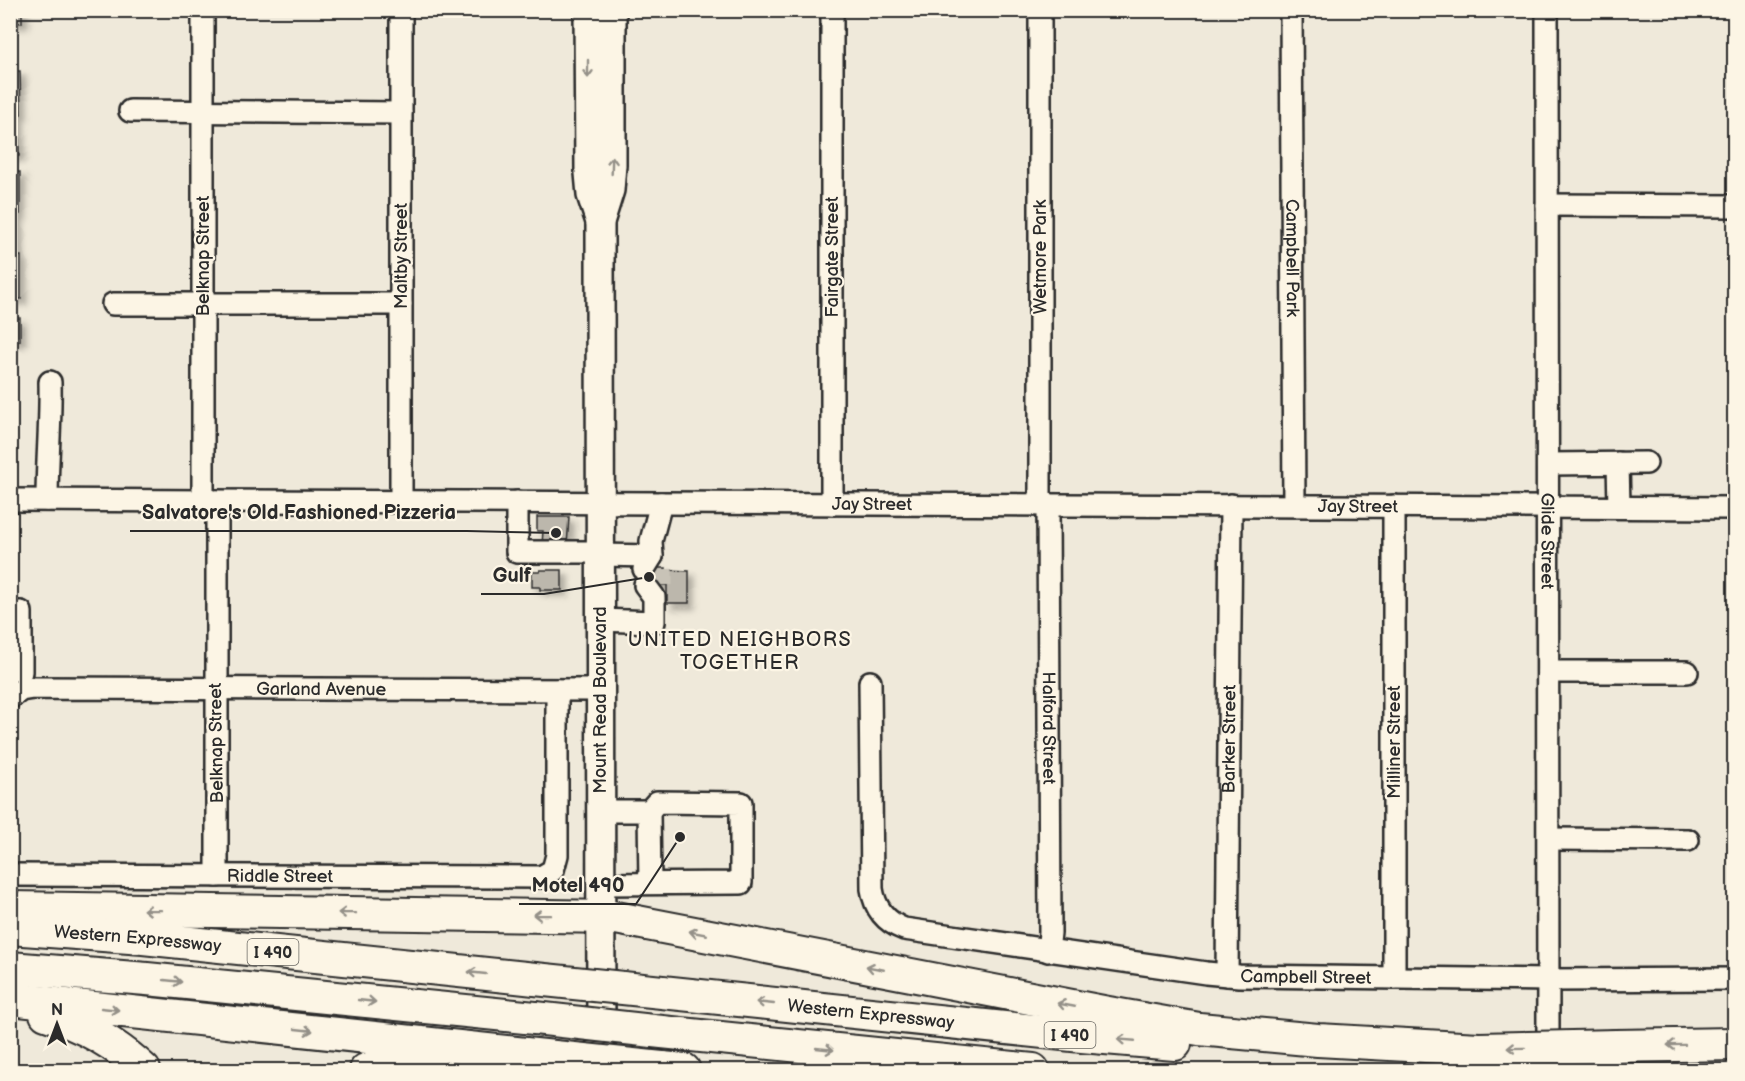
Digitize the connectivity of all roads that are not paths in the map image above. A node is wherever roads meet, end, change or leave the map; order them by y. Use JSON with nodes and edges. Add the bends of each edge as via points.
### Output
{"nodes":[{"id":1,"x":203,"y":10,"type":"edge"},
{"id":2,"x":401,"y":10,"type":"edge"},
{"id":3,"x":588,"y":10,"type":"edge"},
{"id":4,"x":612,"y":10,"type":"edge"},
{"id":5,"x":832,"y":10,"type":"edge"},
{"id":6,"x":1040,"y":10,"type":"edge"},
{"id":7,"x":1291,"y":10,"type":"edge"},
{"id":8,"x":1547,"y":10,"type":"edge"},
{"id":9,"x":130,"y":111,"type":"dead end"},
{"id":10,"x":203,"y":112,"type":"junction"},
{"id":11,"x":401,"y":113,"type":"junction"},
{"id":12,"x":1547,"y":205,"type":"junction"},
{"id":13,"x":1734,"y":206,"type":"edge"},
{"id":14,"x":600,"y":222,"type":"junction"},
{"id":15,"x":113,"y":304,"type":"dead end"},
{"id":16,"x":203,"y":304,"type":"junction"},
{"id":17,"x":401,"y":304,"type":"junction"},
{"id":18,"x":50,"y":382,"type":"dead end"},
{"id":19,"x":1618,"y":463,"type":"junction"},
{"id":20,"x":1646,"y":463,"type":"dead end"},
{"id":21,"x":1548,"y":464,"type":"junction"},
{"id":22,"x":10,"y":500,"type":"edge"},
{"id":23,"x":47,"y":500,"type":"junction"},
{"id":24,"x":210,"y":501,"type":"junction"},
{"id":25,"x":401,"y":502,"type":"junction"},
{"id":26,"x":517,"y":502,"type":"junction"},
{"id":27,"x":600,"y":502,"type":"junction"},
{"id":28,"x":661,"y":503,"type":"junction"},
{"id":29,"x":832,"y":504,"type":"junction"},
{"id":30,"x":1044,"y":504,"type":"junction"},
{"id":31,"x":1231,"y":505,"type":"junction"},
{"id":32,"x":1294,"y":506,"type":"junction"},
{"id":33,"x":1394,"y":506,"type":"junction"},
{"id":34,"x":1548,"y":507,"type":"junction"},
{"id":35,"x":1619,"y":507,"type":"junction"},
{"id":36,"x":1734,"y":507,"type":"edge"},
{"id":37,"x":600,"y":554,"type":"junction"},
{"id":38,"x":653,"y":577,"type":"junction"},
{"id":39,"x":10,"y":612,"type":"edge"},
{"id":40,"x":600,"y":620,"type":"junction"},
{"id":41,"x":1548,"y":672,"type":"junction"},
{"id":42,"x":1687,"y":672,"type":"dead end"},
{"id":43,"x":22,"y":681,"type":"edge"},
{"id":44,"x":870,"y":682,"type":"dead end"},
{"id":45,"x":216,"y":689,"type":"junction"},
{"id":46,"x":557,"y":690,"type":"junction"},
{"id":47,"x":600,"y":690,"type":"junction"},
{"id":48,"x":600,"y":811,"type":"junction"},
{"id":49,"x":649,"y":811,"type":"junction"},
{"id":50,"x":1548,"y":840,"type":"junction"},
{"id":51,"x":1688,"y":840,"type":"dead end"},
{"id":52,"x":10,"y":875,"type":"edge"},
{"id":53,"x":218,"y":876,"type":"junction"},
{"id":54,"x":650,"y":883,"type":"junction"},
{"id":55,"x":601,"y":884,"type":"junction"},
{"id":56,"x":10,"y":908,"type":"edge"},
{"id":57,"x":601,"y":916,"type":"junction"},
{"id":58,"x":10,"y":928,"type":"edge"},
{"id":59,"x":1048,"y":951,"type":"junction"},
{"id":60,"x":10,"y":968,"type":"edge"},
{"id":61,"x":1227,"y":975,"type":"junction"},
{"id":62,"x":1394,"y":978,"type":"junction"},
{"id":63,"x":1547,"y":980,"type":"junction"},
{"id":64,"x":1734,"y":980,"type":"edge"},
{"id":65,"x":10,"y":999,"type":"edge"},
{"id":66,"x":10,"y":1004,"type":"edge"},
{"id":67,"x":1734,"y":1044,"type":"edge"},
{"id":68,"x":1479,"y":1049,"type":"junction"},
{"id":69,"x":535,"y":1055,"type":"junction"},
{"id":70,"x":600,"y":1069,"type":"edge"},
{"id":71,"x":674,"y":1070,"type":"edge"},
{"id":72,"x":144,"y":1071,"type":"edge"},
{"id":73,"x":366,"y":1071,"type":"edge"},
{"id":74,"x":1033,"y":1071,"type":"edge"},
{"id":75,"x":1548,"y":1071,"type":"edge"}],
"edges":[{"from":1,"to":10,"type":"street","name":"Belknap Street"},
{"from":2,"to":11,"type":"street","name":"Maltby Street"},
{"from":3,"to":14,"type":"main road","name":"Mount Read Boulevard","one_way":true,"via":[[589,173]]},
{"from":14,"to":4,"type":"main road","name":"Mount Read Boulevard","one_way":true,"via":[[612,171]]},
{"from":5,"to":29,"type":"street","name":"Fairgate Street"},
{"from":6,"to":30,"type":"street","name":"Wetmore Park"},
{"from":7,"to":32,"type":"street","name":"Campbell Park"},
{"from":8,"to":12,"type":"street","name":"Glide Street"},
{"from":9,"to":10,"type":"street"},
{"from":10,"to":11,"type":"street"},
{"from":10,"to":16,"type":"street","name":"Belknap Street"},
{"from":11,"to":17,"type":"street","name":"Maltby Street"},
{"from":12,"to":13,"type":"street"},
{"from":12,"to":21,"type":"street","name":"Glide Street"},
{"from":14,"to":27,"type":"main road","name":"Mount Read Boulevard"},
{"from":15,"to":16,"type":"street"},
{"from":16,"to":17,"type":"street"},
{"from":16,"to":24,"type":"street","name":"Belknap Street"},
{"from":17,"to":25,"type":"street","name":"Maltby Street"},
{"from":18,"to":23,"type":"street"},
{"from":19,"to":20,"type":"street"},
{"from":19,"to":21,"type":"street"},
{"from":19,"to":35,"type":"street"},
{"from":21,"to":34,"type":"street","name":"Glide Street"},
{"from":22,"to":23,"type":"street","name":"Jay Street"},
{"from":23,"to":24,"type":"street","name":"Jay Street"},
{"from":24,"to":25,"type":"street","name":"Jay Street"},
{"from":24,"to":45,"type":"street","name":"Belknap Street"},
{"from":25,"to":26,"type":"street","name":"Jay Street"},
{"from":26,"to":27,"type":"street","name":"Jay Street"},
{"from":26,"to":37,"type":"street","via":[[517,552]]},
{"from":27,"to":28,"type":"street","name":"Jay Street"},
{"from":27,"to":37,"type":"main road","name":"Mount Read Boulevard"},
{"from":28,"to":29,"type":"street","name":"Jay Street"},
{"from":28,"to":38,"type":"street","via":[[651,541]]},
{"from":29,"to":30,"type":"street","name":"Jay Street"},
{"from":30,"to":31,"type":"street","name":"Jay Street"},
{"from":30,"to":59,"type":"street","name":"Halford Street"},
{"from":31,"to":32,"type":"street","name":"Jay Street"},
{"from":31,"to":61,"type":"street","name":"Barker Street"},
{"from":32,"to":33,"type":"street","name":"Jay Street"},
{"from":33,"to":34,"type":"street","name":"Jay Street"},
{"from":33,"to":62,"type":"street","name":"Milliner Street"},
{"from":34,"to":35,"type":"street","name":"Jay Street"},
{"from":34,"to":41,"type":"street","name":"Glide Street"},
{"from":35,"to":36,"type":"street","name":"Jay Street"},
{"from":37,"to":38,"type":"street"},
{"from":37,"to":40,"type":"main road","name":"Mount Read Boulevard"},
{"from":38,"to":40,"type":"street","via":[[654,621]]},
{"from":39,"to":43,"type":"street","via":[[21,612]]},
{"from":40,"to":47,"type":"main road","name":"Mount Read Boulevard"},
{"from":41,"to":42,"type":"street"},
{"from":41,"to":50,"type":"street","name":"Glide Street"},
{"from":43,"to":45,"type":"street","name":"Garland Avenue"},
{"from":44,"to":59,"type":"street","name":"Campbell Street","via":[[871,880],[883,916],[910,931]]},
{"from":45,"to":46,"type":"street","name":"Garland Avenue"},
{"from":45,"to":53,"type":"street","name":"Belknap Street"},
{"from":46,"to":47,"type":"street","name":"Garland Avenue"},
{"from":46,"to":53,"type":"street","name":"Riddle Street","via":[[557,855],[549,873],[531,878]]},
{"from":47,"to":48,"type":"main road","name":"Mount Read Boulevard"},
{"from":48,"to":49,"type":"street"},
{"from":48,"to":55,"type":"main road","name":"Mount Read Boulevard"},
{"from":49,"to":54,"type":"street"},
{"from":49,"to":54,"type":"street","via":[[657,802],[741,803],[741,883]]},
{"from":50,"to":51,"type":"street"},
{"from":50,"to":63,"type":"street","name":"Glide Street"},
{"from":52,"to":53,"type":"street","name":"Riddle Street"},
{"from":54,"to":55,"type":"street"},
{"from":55,"to":57,"type":"main road","name":"Mount Read Boulevard"},
{"from":57,"to":56,"type":"highway","one_way":true},
{"from":68,"to":57,"type":"highway","one_way":true,"via":[[1310,1040],[1199,1029]]},
{"from":57,"to":70,"type":"main road","name":"Mount Read Boulevard"},
{"from":68,"to":58,"type":"highway","name":"Western Expressway","number":"I 490","one_way":true,"bridge":true,"via":[[1291,1050],[1082,1036],[143,938]]},
{"from":59,"to":61,"type":"street","name":"Campbell Street"},
{"from":60,"to":74,"type":"highway","number":"I 490","one_way":true,"bridge":true},
{"from":61,"to":62,"type":"street","name":"Campbell Street"},
{"from":62,"to":63,"type":"street","name":"Campbell Street"},
{"from":63,"to":64,"type":"street","name":"Campbell Street"},
{"from":63,"to":75,"type":"street","name":"Glide Street"},
{"from":65,"to":69,"type":"highway","one_way":true},
{"from":66,"to":72,"type":"highway","via":[[81,1027],[114,1046]]},
{"from":67,"to":68,"type":"highway","name":"Western Expressway","number":"I 490","one_way":true,"bridge":true},
{"from":69,"to":71,"type":"highway","bridge":true},
{"from":69,"to":73,"type":"highway","via":[[426,1055],[395,1060]]}]}
